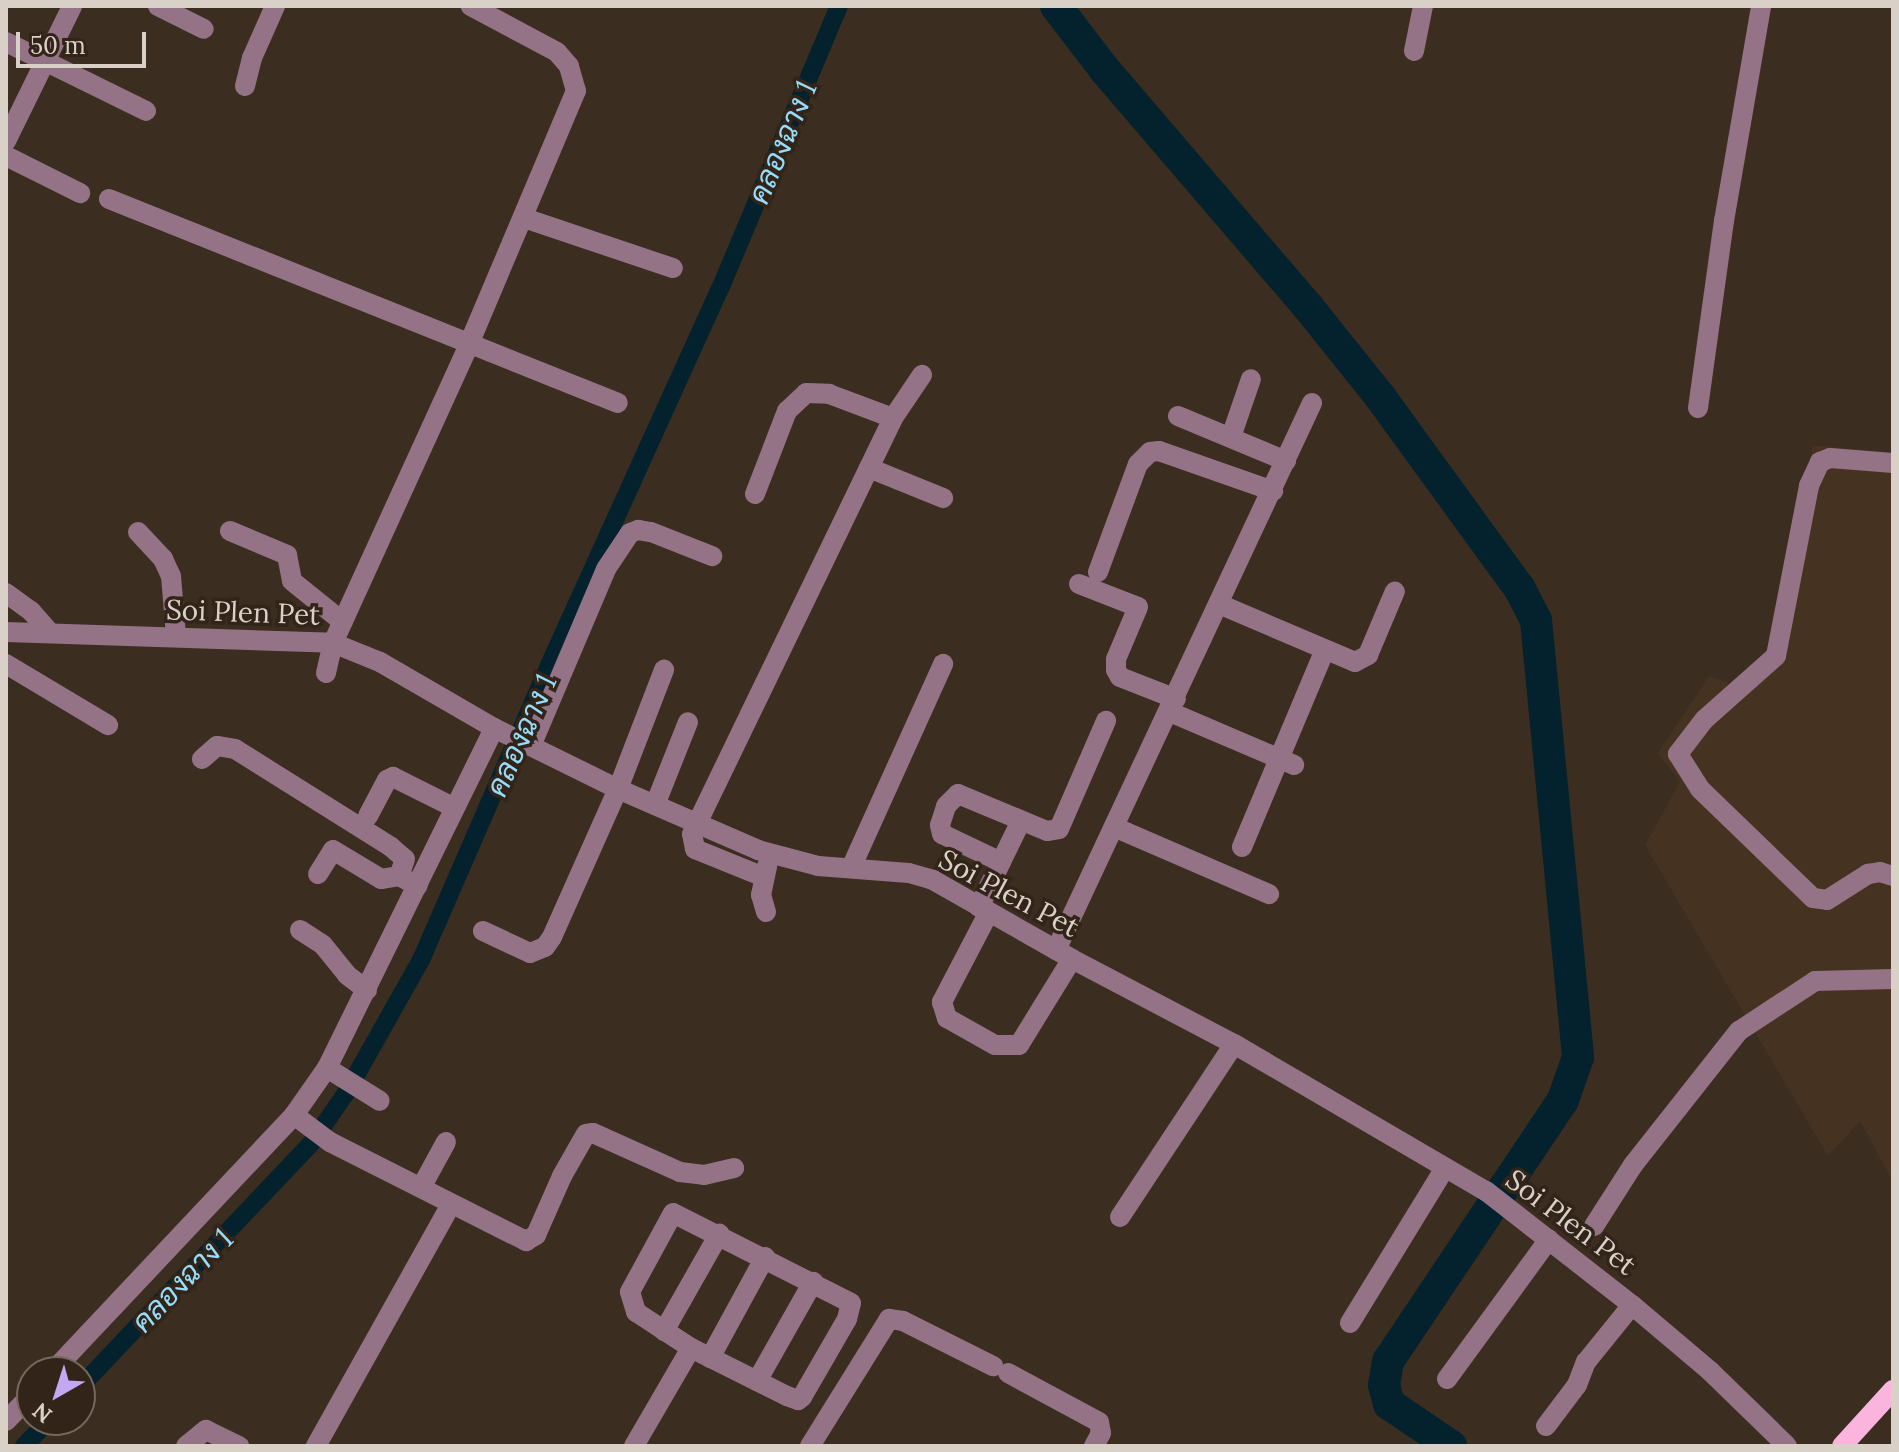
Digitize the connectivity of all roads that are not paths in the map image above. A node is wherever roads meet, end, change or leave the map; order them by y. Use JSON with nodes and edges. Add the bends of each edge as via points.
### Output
{"nodes":[{"id":1,"x":72,"y":6,"type":"edge"},
{"id":2,"x":158,"y":6,"type":"edge"},
{"id":3,"x":275,"y":6,"type":"edge"},
{"id":4,"x":471,"y":6,"type":"edge"},
{"id":5,"x":1423,"y":6,"type":"edge"},
{"id":6,"x":1761,"y":6,"type":"edge"},
{"id":7,"x":204,"y":29,"type":"dead end"},
{"id":8,"x":6,"y":42,"type":"edge"},
{"id":9,"x":1414,"y":51,"type":"dead end"},
{"id":10,"x":46,"y":62,"type":"junction"},
{"id":11,"x":245,"y":86,"type":"dead end"},
{"id":12,"x":146,"y":111,"type":"dead end"},
{"id":13,"x":6,"y":141,"type":"edge"},
{"id":14,"x":6,"y":156,"type":"edge"},
{"id":15,"x":80,"y":193,"type":"dead end"},
{"id":16,"x":109,"y":199,"type":"dead end"},
{"id":17,"x":524,"y":218,"type":"junction"},
{"id":18,"x":673,"y":268,"type":"dead end"},
{"id":19,"x":469,"y":344,"type":"junction"},
{"id":20,"x":922,"y":375,"type":"dead end"},
{"id":21,"x":1251,"y":379,"type":"dead end"},
{"id":22,"x":618,"y":403,"type":"dead end"},
{"id":23,"x":1312,"y":403,"type":"dead end"},
{"id":24,"x":1698,"y":408,"type":"dead end"},
{"id":25,"x":1178,"y":416,"type":"dead end"},
{"id":26,"x":893,"y":418,"type":"junction"},
{"id":27,"x":1231,"y":437,"type":"junction"},
{"id":28,"x":1286,"y":461,"type":"junction"},
{"id":29,"x":1893,"y":463,"type":"edge"},
{"id":30,"x":869,"y":468,"type":"junction"},
{"id":31,"x":1273,"y":491,"type":"junction"},
{"id":32,"x":755,"y":494,"type":"dead end"},
{"id":33,"x":943,"y":498,"type":"dead end"},
{"id":34,"x":230,"y":531,"type":"dead end"},
{"id":35,"x":138,"y":532,"type":"dead end"},
{"id":36,"x":712,"y":556,"type":"dead end"},
{"id":37,"x":1098,"y":572,"type":"dead end"},
{"id":38,"x":1079,"y":584,"type":"dead end"},
{"id":39,"x":1395,"y":591,"type":"dead end"},
{"id":40,"x":6,"y":593,"type":"edge"},
{"id":41,"x":1219,"y":604,"type":"junction"},
{"id":42,"x":343,"y":622,"type":"junction"},
{"id":43,"x":50,"y":633,"type":"junction"},
{"id":44,"x":7,"y":636,"type":"edge"},
{"id":45,"x":176,"y":636,"type":"junction"},
{"id":46,"x":333,"y":643,"type":"junction"},
{"id":47,"x":1325,"y":650,"type":"junction"},
{"id":48,"x":6,"y":664,"type":"edge"},
{"id":49,"x":943,"y":664,"type":"dead end"},
{"id":50,"x":664,"y":670,"type":"dead end"},
{"id":51,"x":326,"y":673,"type":"dead end"},
{"id":52,"x":1173,"y":706,"type":"junction"},
{"id":53,"x":1106,"y":721,"type":"dead end"},
{"id":54,"x":688,"y":722,"type":"dead end"},
{"id":55,"x":108,"y":725,"type":"dead end"},
{"id":56,"x":517,"y":739,"type":"junction"},
{"id":57,"x":202,"y":759,"type":"dead end"},
{"id":58,"x":1286,"y":762,"type":"junction"},
{"id":59,"x":618,"y":789,"type":"junction"},
{"id":60,"x":655,"y":805,"type":"junction"},
{"id":61,"x":455,"y":808,"type":"junction"},
{"id":62,"x":368,"y":816,"type":"dead end"},
{"id":63,"x":1021,"y":821,"type":"junction"},
{"id":64,"x":696,"y":822,"type":"junction"},
{"id":65,"x":1114,"y":827,"type":"junction"},
{"id":66,"x":1242,"y":847,"type":"dead end"},
{"id":67,"x":771,"y":854,"type":"junction"},
{"id":68,"x":1001,"y":862,"type":"junction"},
{"id":69,"x":851,"y":868,"type":"junction"},
{"id":70,"x":318,"y":874,"type":"dead end"},
{"id":71,"x":399,"y":876,"type":"junction"},
{"id":72,"x":1893,"y":876,"type":"edge"},
{"id":73,"x":764,"y":877,"type":"junction"},
{"id":74,"x":418,"y":886,"type":"junction"},
{"id":75,"x":1269,"y":894,"type":"dead end"},
{"id":76,"x":984,"y":910,"type":"junction"},
{"id":77,"x":766,"y":912,"type":"dead end"},
{"id":78,"x":300,"y":930,"type":"dead end"},
{"id":79,"x":483,"y":931,"type":"dead end"},
{"id":80,"x":1064,"y":955,"type":"junction"},
{"id":81,"x":1893,"y":979,"type":"edge"},
{"id":82,"x":367,"y":990,"type":"junction"},
{"id":83,"x":1234,"y":1044,"type":"junction"},
{"id":84,"x":331,"y":1071,"type":"junction"},
{"id":85,"x":380,"y":1101,"type":"dead end"},
{"id":86,"x":298,"y":1119,"type":"junction"},
{"id":87,"x":446,"y":1142,"type":"dead end"},
{"id":88,"x":734,"y":1168,"type":"dead end"},
{"id":89,"x":1445,"y":1168,"type":"junction"},
{"id":90,"x":422,"y":1186,"type":"junction"},
{"id":91,"x":446,"y":1213,"type":"dead end"},
{"id":92,"x":1120,"y":1217,"type":"dead end"},
{"id":93,"x":1594,"y":1226,"type":"dead end"},
{"id":94,"x":719,"y":1234,"type":"junction"},
{"id":95,"x":1549,"y":1239,"type":"junction"},
{"id":96,"x":765,"y":1257,"type":"junction"},
{"id":97,"x":813,"y":1282,"type":"junction"},
{"id":98,"x":1632,"y":1305,"type":"junction"},
{"id":99,"x":1350,"y":1323,"type":"dead end"},
{"id":100,"x":664,"y":1331,"type":"junction"},
{"id":101,"x":691,"y":1348,"type":"junction"},
{"id":102,"x":68,"y":1356,"type":"edge"},
{"id":103,"x":710,"y":1358,"type":"junction"},
{"id":104,"x":1447,"y":1379,"type":"dead end"},
{"id":105,"x":757,"y":1381,"type":"junction"},
{"id":106,"x":1893,"y":1390,"type":"edge"},
{"id":107,"x":1546,"y":1426,"type":"dead end"},
{"id":108,"x":1851,"y":1441,"type":"edge"},
{"id":109,"x":186,"y":1446,"type":"edge"},
{"id":110,"x":239,"y":1446,"type":"edge"},
{"id":111,"x":316,"y":1446,"type":"edge"},
{"id":112,"x":634,"y":1446,"type":"edge"},
{"id":113,"x":810,"y":1446,"type":"edge"},
{"id":114,"x":1094,"y":1446,"type":"edge"},
{"id":115,"x":1787,"y":1446,"type":"edge"}],
"edges":[{"from":1,"to":10,"type":"street"},
{"from":2,"to":7,"type":"street"},
{"from":3,"to":11,"type":"street"},
{"from":4,"to":17,"type":"street","via":[[557,52],[574,79],[572,106]]},
{"from":5,"to":9,"type":"street"},
{"from":6,"to":24,"type":"street"},
{"from":8,"to":10,"type":"street"},
{"from":10,"to":12,"type":"street"},
{"from":10,"to":13,"type":"street"},
{"from":14,"to":15,"type":"street"},
{"from":16,"to":19,"type":"street"},
{"from":17,"to":18,"type":"street"},
{"from":17,"to":19,"type":"street"},
{"from":19,"to":22,"type":"street"},
{"from":19,"to":42,"type":"street"},
{"from":20,"to":26,"type":"street"},
{"from":21,"to":27,"type":"street"},
{"from":23,"to":28,"type":"street"},
{"from":25,"to":27,"type":"street"},
{"from":26,"to":30,"type":"street"},
{"from":26,"to":32,"type":"street","via":[[829,394],[806,393],[787,411]]},
{"from":27,"to":28,"type":"street"},
{"from":28,"to":31,"type":"street"},
{"from":29,"to":72,"type":"street","via":[[1830,458],[1820,462],[1809,486],[1776,656],[1704,720],[1678,754],[1700,789],[1813,898],[1827,900],[1868,874]]},
{"from":30,"to":33,"type":"street"},
{"from":30,"to":64,"type":"street"},
{"from":31,"to":37,"type":"street","via":[[1150,452],[1138,464]]},
{"from":31,"to":41,"type":"street"},
{"from":34,"to":42,"type":"street","via":[[287,555],[292,581]]},
{"from":35,"to":45,"type":"street","via":[[171,576]]},
{"from":36,"to":56,"type":"street","via":[[651,532],[630,533]]},
{"from":38,"to":52,"type":"street","via":[[1138,607],[1116,670]]},
{"from":39,"to":47,"type":"street","via":[[1363,660]]},
{"from":40,"to":43,"type":"street"},
{"from":41,"to":47,"type":"street"},
{"from":41,"to":52,"type":"street"},
{"from":42,"to":46,"type":"street"},
{"from":43,"to":44,"type":"street","name":"Soi Plen Pet"},
{"from":43,"to":45,"type":"street","name":"Soi Plen Pet"},
{"from":45,"to":46,"type":"street","name":"Soi Plen Pet"},
{"from":46,"to":51,"type":"street"},
{"from":46,"to":56,"type":"street","name":"Soi Plen Pet","via":[[380,662]]},
{"from":47,"to":58,"type":"street"},
{"from":48,"to":55,"type":"street"},
{"from":49,"to":69,"type":"street"},
{"from":50,"to":59,"type":"street"},
{"from":52,"to":58,"type":"street"},
{"from":52,"to":65,"type":"street"},
{"from":53,"to":63,"type":"street","via":[[1059,829],[1047,831]]},
{"from":54,"to":60,"type":"street"},
{"from":56,"to":59,"type":"street","name":"Soi Plen Pet"},
{"from":56,"to":61,"type":"street"},
{"from":57,"to":71,"type":"street","via":[[217,746],[235,749],[391,847],[405,859]]},
{"from":58,"to":66,"type":"street"},
{"from":59,"to":60,"type":"street","name":"Soi Plen Pet"},
{"from":59,"to":79,"type":"street","via":[[568,907],[545,947],[523,952]]},
{"from":60,"to":64,"type":"street","name":"Soi Plen Pet"},
{"from":61,"to":62,"type":"street","via":[[393,777]]},
{"from":61,"to":74,"type":"street"},
{"from":63,"to":68,"type":"street"},
{"from":63,"to":68,"type":"street","via":[[958,794],[946,806],[942,834]]},
{"from":64,"to":67,"type":"street","name":"Soi Plen Pet"},
{"from":64,"to":73,"type":"street","via":[[691,842],[695,849]]},
{"from":65,"to":75,"type":"street"},
{"from":65,"to":80,"type":"street"},
{"from":67,"to":69,"type":"street","name":"Soi Plen Pet"},
{"from":67,"to":73,"type":"street"},
{"from":68,"to":76,"type":"street"},
{"from":69,"to":76,"type":"street","name":"Soi Plen Pet","via":[[933,880]]},
{"from":70,"to":71,"type":"street","via":[[333,850],[381,879]]},
{"from":71,"to":74,"type":"street"},
{"from":73,"to":77,"type":"street","via":[[761,895]]},
{"from":74,"to":82,"type":"street"},
{"from":76,"to":80,"type":"street","name":"Soi Plen Pet"},
{"from":76,"to":80,"type":"street","via":[[942,1002],[947,1018],[995,1045],[1019,1045]]},
{"from":78,"to":82,"type":"street","via":[[323,945]]},
{"from":80,"to":83,"type":"street","name":"Soi Plen Pet"},
{"from":81,"to":93,"type":"street","via":[[1815,981],[1739,1031],[1633,1165]]},
{"from":82,"to":84,"type":"street"},
{"from":83,"to":89,"type":"street","name":"Soi Plen Pet"},
{"from":83,"to":92,"type":"street"},
{"from":84,"to":85,"type":"street"},
{"from":84,"to":86,"type":"street"},
{"from":86,"to":90,"type":"street","via":[[320,1136]]},
{"from":86,"to":102,"type":"street"},
{"from":87,"to":90,"type":"street"},
{"from":88,"to":90,"type":"street","via":[[704,1175],[680,1172],[586,1134],[531,1240],[515,1237]]},
{"from":89,"to":95,"type":"street","name":"Soi Plen Pet","via":[[1486,1191]]},
{"from":89,"to":99,"type":"street"},
{"from":91,"to":111,"type":"street"},
{"from":94,"to":96,"type":"street"},
{"from":94,"to":100,"type":"street"},
{"from":94,"to":100,"type":"street","via":[[677,1212],[670,1215],[630,1292],[636,1312]]},
{"from":95,"to":98,"type":"street","name":"Soi Plen Pet"},
{"from":95,"to":104,"type":"street"},
{"from":96,"to":97,"type":"street"},
{"from":96,"to":103,"type":"street"},
{"from":97,"to":105,"type":"street"},
{"from":97,"to":105,"type":"street","via":[[847,1299],[851,1307],[806,1393],[798,1400]]},
{"from":98,"to":107,"type":"street","via":[[1586,1362],[1577,1385]]},
{"from":98,"to":115,"type":"street","name":"Soi Plen Pet"},
{"from":100,"to":101,"type":"street"},
{"from":101,"to":103,"type":"street"},
{"from":101,"to":112,"type":"street"},
{"from":103,"to":105,"type":"street"},
{"from":106,"to":108,"type":"main road"},
{"from":109,"to":110,"type":"street","via":[[206,1430]]},
{"from":113,"to":114,"type":"street","via":[[889,1319],[903,1321],[1099,1422],[1101,1433]]}]}
